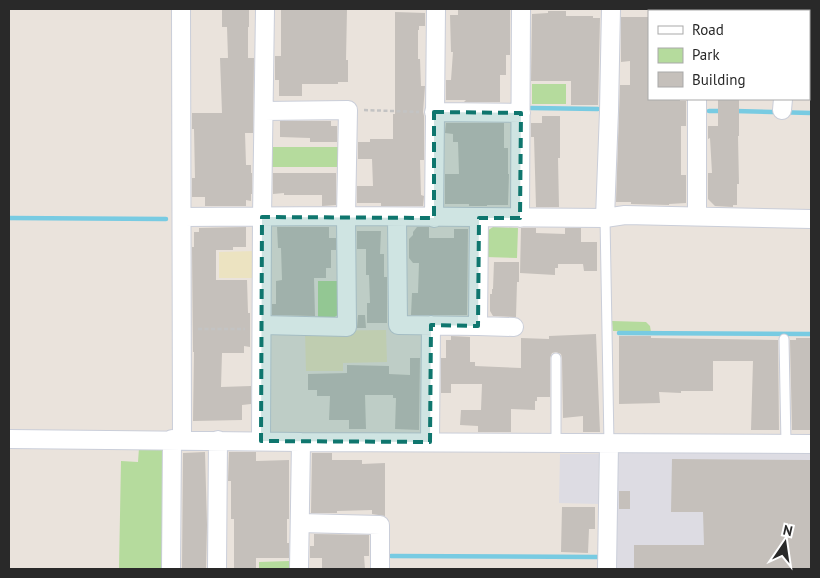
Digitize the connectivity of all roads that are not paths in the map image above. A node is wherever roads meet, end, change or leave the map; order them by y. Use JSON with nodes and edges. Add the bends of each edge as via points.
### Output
{"nodes":[{"id":1,"x":181,"y":9,"type":"edge"},
{"id":2,"x":266,"y":9,"type":"edge"},
{"id":3,"x":436,"y":9,"type":"edge"},
{"id":4,"x":521,"y":9,"type":"edge"},
{"id":5,"x":610,"y":9,"type":"edge"},
{"id":6,"x":697,"y":100,"type":"edge"},
{"id":7,"x":264,"y":111,"type":"junction"},
{"id":8,"x":434,"y":112,"type":"junction"},
{"id":9,"x":520,"y":113,"type":"junction"},
{"id":10,"x":346,"y":216,"type":"junction"},
{"id":11,"x":697,"y":216,"type":"junction"},
{"id":12,"x":182,"y":217,"type":"junction"},
{"id":13,"x":262,"y":217,"type":"junction"},
{"id":14,"x":397,"y":217,"type":"junction"},
{"id":15,"x":434,"y":218,"type":"junction"},
{"id":16,"x":479,"y":218,"type":"junction"},
{"id":17,"x":520,"y":218,"type":"junction"},
{"id":18,"x":606,"y":218,"type":"junction"},
{"id":19,"x":811,"y":219,"type":"edge"},
{"id":20,"x":431,"y":325,"type":"junction"},
{"id":21,"x":478,"y":326,"type":"junction"},
{"id":22,"x":263,"y":327,"type":"junction"},
{"id":23,"x":514,"y":327,"type":"dead end"},
{"id":24,"x":784,"y":339,"type":"dead end"},
{"id":25,"x":556,"y":358,"type":"dead end"},
{"id":26,"x":9,"y":439,"type":"edge"},
{"id":27,"x":177,"y":440,"type":"junction"},
{"id":28,"x":218,"y":440,"type":"junction"},
{"id":29,"x":261,"y":441,"type":"junction"},
{"id":30,"x":301,"y":442,"type":"junction"},
{"id":31,"x":430,"y":442,"type":"junction"},
{"id":32,"x":556,"y":443,"type":"junction"},
{"id":33,"x":609,"y":444,"type":"junction"},
{"id":34,"x":786,"y":444,"type":"junction"},
{"id":35,"x":811,"y":444,"type":"edge"},
{"id":36,"x":300,"y":523,"type":"junction"},
{"id":37,"x":171,"y":569,"type":"edge"},
{"id":38,"x":217,"y":569,"type":"edge"},
{"id":39,"x":299,"y":569,"type":"edge"},
{"id":40,"x":380,"y":569,"type":"edge"},
{"id":41,"x":607,"y":569,"type":"edge"}],
"edges":[{"from":1,"to":12,"type":"street"},
{"from":2,"to":7,"type":"street"},
{"from":3,"to":8,"type":"street"},
{"from":4,"to":9,"type":"street"},
{"from":5,"to":18,"type":"street"},
{"from":6,"to":11,"type":"street"},
{"from":7,"to":10,"type":"street","via":[[348,110]]},
{"from":7,"to":13,"type":"street"},
{"from":8,"to":9,"type":"street"},
{"from":8,"to":15,"type":"street"},
{"from":9,"to":17,"type":"street"},
{"from":10,"to":13,"type":"street"},
{"from":10,"to":14,"type":"street"},
{"from":10,"to":22,"type":"street","via":[[347,327]]},
{"from":11,"to":18,"type":"street","via":[[625,215]]},
{"from":11,"to":19,"type":"street"},
{"from":12,"to":13,"type":"street"},
{"from":12,"to":27,"type":"street","via":[[182,329]]},
{"from":13,"to":22,"type":"street"},
{"from":14,"to":15,"type":"street"},
{"from":14,"to":20,"type":"street","via":[[398,325]]},
{"from":15,"to":16,"type":"street"},
{"from":16,"to":17,"type":"street"},
{"from":16,"to":21,"type":"street"},
{"from":17,"to":18,"type":"street"},
{"from":18,"to":33,"type":"lane"},
{"from":20,"to":21,"type":"street"},
{"from":20,"to":31,"type":"street"},
{"from":21,"to":23,"type":"street"},
{"from":22,"to":29,"type":"street"},
{"from":24,"to":34,"type":"lane"},
{"from":25,"to":32,"type":"lane"},
{"from":26,"to":27,"type":"street"},
{"from":27,"to":28,"type":"street"},
{"from":27,"to":37,"type":"street"},
{"from":28,"to":29,"type":"street"},
{"from":28,"to":38,"type":"street"},
{"from":29,"to":30,"type":"street"},
{"from":30,"to":31,"type":"street"},
{"from":30,"to":36,"type":"street"},
{"from":31,"to":32,"type":"street"},
{"from":32,"to":33,"type":"street"},
{"from":33,"to":34,"type":"street"},
{"from":33,"to":41,"type":"street"},
{"from":34,"to":35,"type":"street"},
{"from":36,"to":39,"type":"street"},
{"from":36,"to":40,"type":"street","via":[[380,525]]}]}
